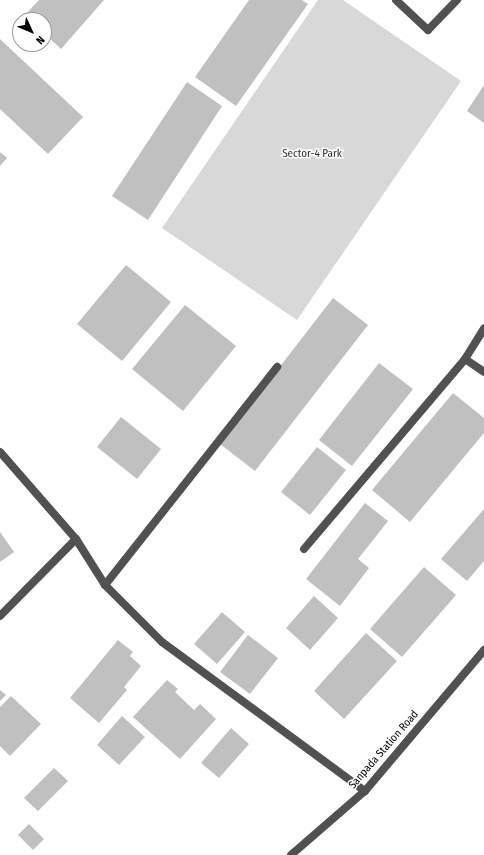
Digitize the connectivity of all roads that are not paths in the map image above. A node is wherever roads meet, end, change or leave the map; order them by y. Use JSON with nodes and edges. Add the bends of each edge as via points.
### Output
{"nodes":[{"id":1,"x":396,"y":0,"type":"edge"},
{"id":2,"x":457,"y":0,"type":"edge"},
{"id":3,"x":484,"y":328,"type":"edge"},
{"id":4,"x":465,"y":359,"type":"junction"},
{"id":5,"x":277,"y":367,"type":"dead end"},
{"id":6,"x":484,"y":372,"type":"edge"},
{"id":7,"x":0,"y":452,"type":"edge"},
{"id":8,"x":76,"y":538,"type":"junction"},
{"id":9,"x":304,"y":549,"type":"dead end"},
{"id":10,"x":105,"y":585,"type":"junction"},
{"id":11,"x":0,"y":616,"type":"edge"},
{"id":12,"x":484,"y":650,"type":"edge"},
{"id":13,"x":365,"y":791,"type":"junction"},
{"id":14,"x":292,"y":855,"type":"edge"}],
"edges":[{"from":1,"to":2,"type":"street","via":[[428,30]]},
{"from":3,"to":4,"type":"street"},
{"from":4,"to":6,"type":"street"},
{"from":4,"to":9,"type":"street"},
{"from":5,"to":10,"type":"street"},
{"from":7,"to":8,"type":"street"},
{"from":8,"to":10,"type":"street"},
{"from":8,"to":11,"type":"street"},
{"from":10,"to":13,"type":"street","via":[[162,642]]},
{"from":12,"to":13,"type":"street","name":"Sanpada Station Road"},
{"from":13,"to":14,"type":"street","name":"Sanpada Station Road"}]}
